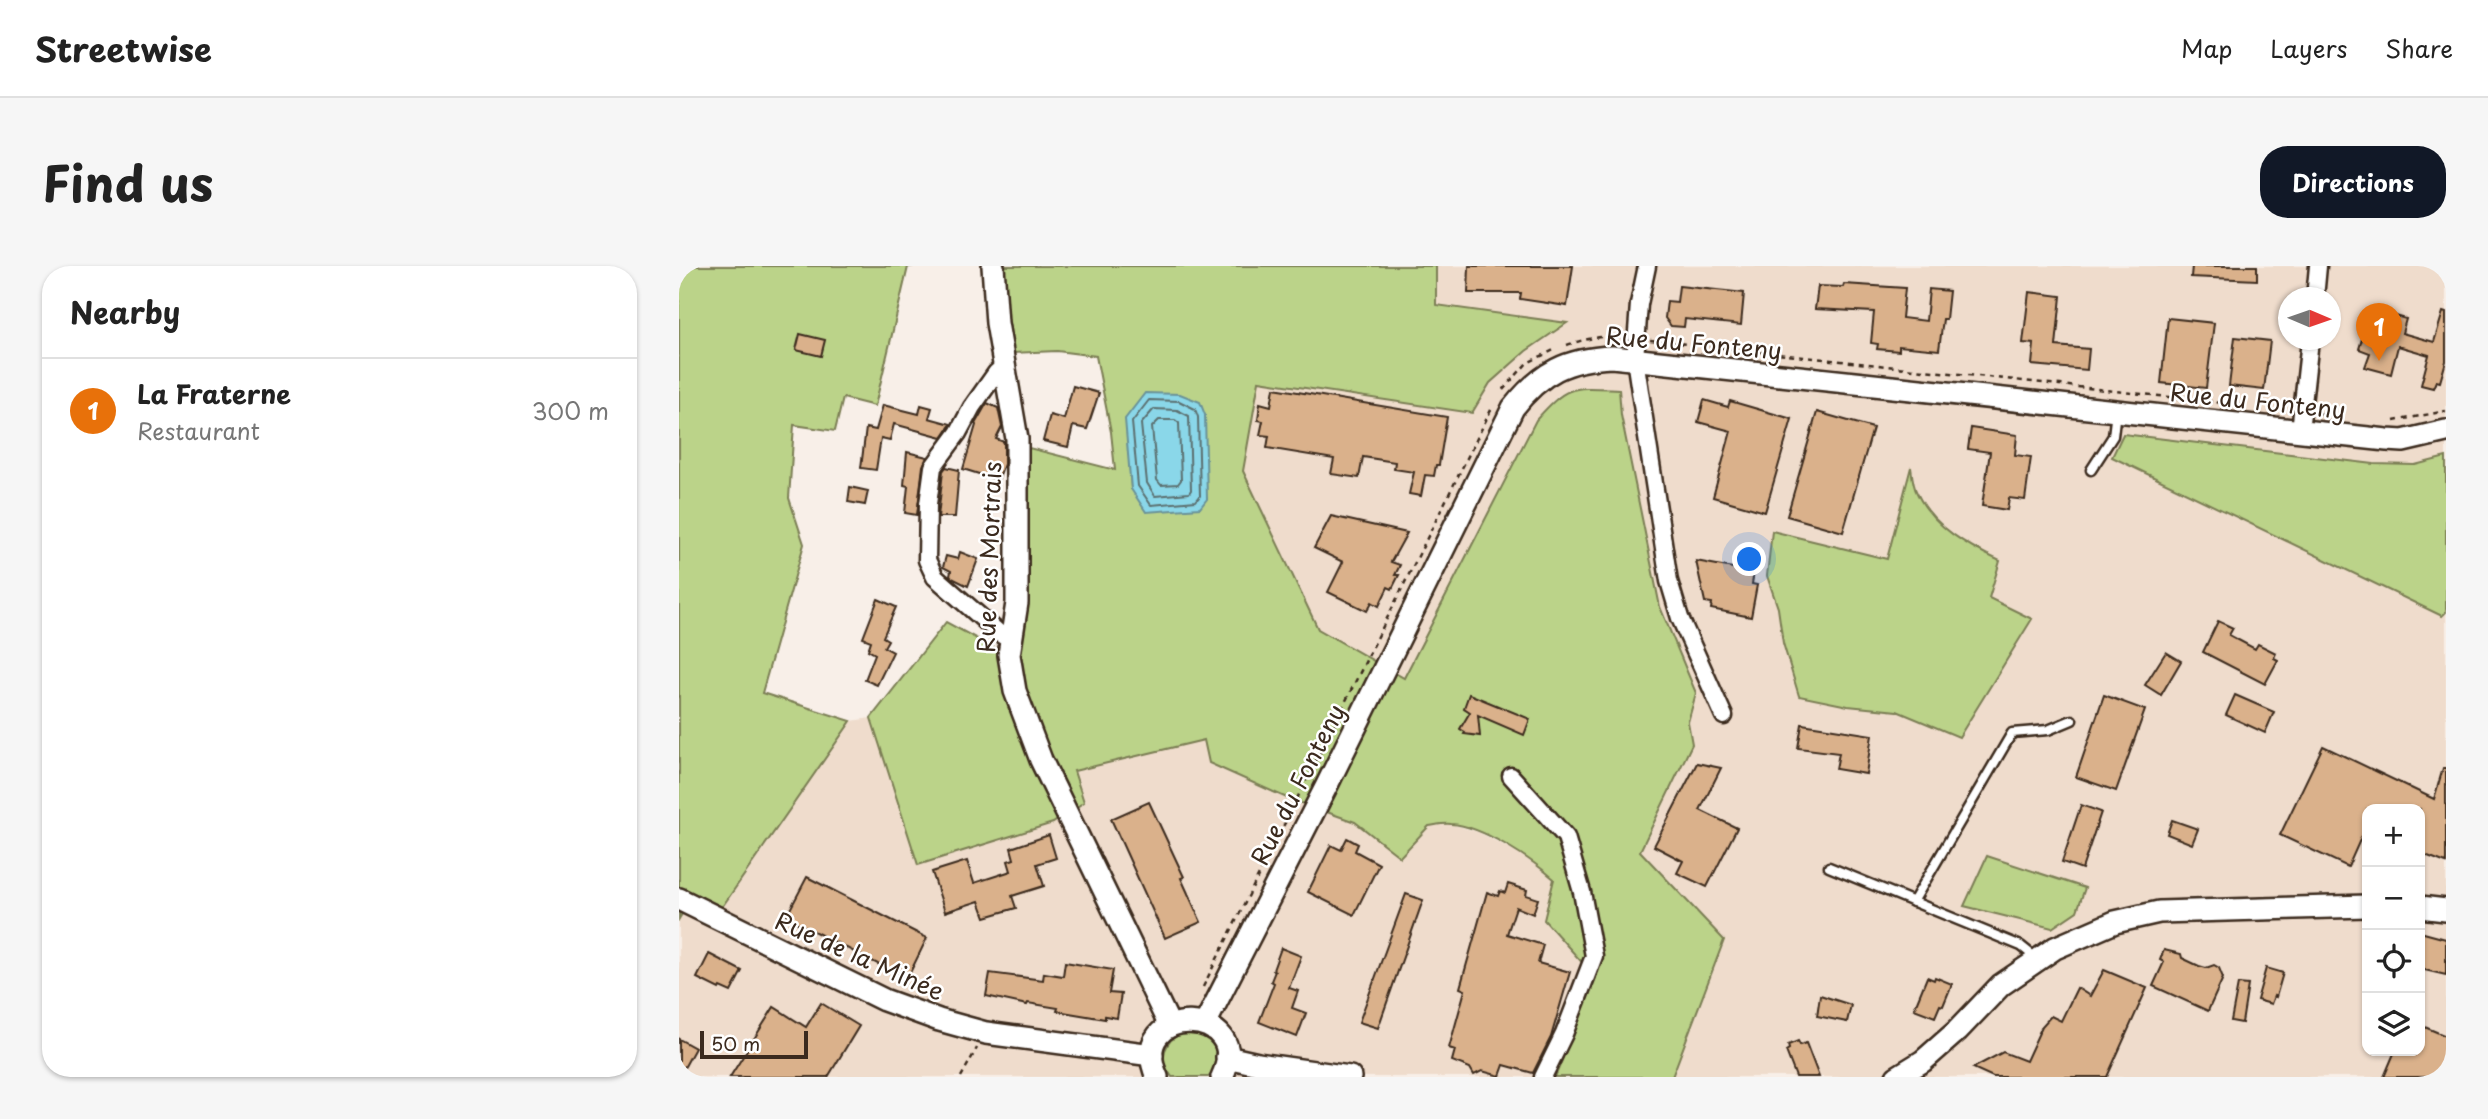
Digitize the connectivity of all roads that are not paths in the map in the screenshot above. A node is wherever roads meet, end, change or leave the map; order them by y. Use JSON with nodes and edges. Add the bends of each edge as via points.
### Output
{"nodes":[{"id":1,"x":993,"y":266,"type":"edge"},
{"id":2,"x":1647,"y":266,"type":"edge"},
{"id":3,"x":2318,"y":266,"type":"edge"},
{"id":4,"x":2316,"y":287,"type":"edge"},
{"id":5,"x":1636,"y":349,"type":"junction"},
{"id":6,"x":2309,"y":350,"type":"edge"},
{"id":7,"x":1005,"y":365,"type":"junction"},
{"id":8,"x":2116,"y":411,"type":"junction"},
{"id":9,"x":2301,"y":421,"type":"junction"},
{"id":10,"x":2446,"y":431,"type":"edge"},
{"id":11,"x":2091,"y":470,"type":"dead end"},
{"id":12,"x":1010,"y":640,"type":"junction"},
{"id":13,"x":1724,"y":716,"type":"dead end"},
{"id":14,"x":2072,"y":720,"type":"dead end"},
{"id":15,"x":1511,"y":776,"type":"dead end"},
{"id":16,"x":1829,"y":867,"type":"dead end"},
{"id":17,"x":679,"y":899,"type":"edge"},
{"id":18,"x":1913,"y":902,"type":"junction"},
{"id":19,"x":2362,"y":906,"type":"edge"},
{"id":20,"x":2425,"y":907,"type":"edge"},
{"id":21,"x":2446,"y":910,"type":"edge"},
{"id":22,"x":2038,"y":960,"type":"junction"},
{"id":23,"x":1205,"y":1024,"type":"junction"},
{"id":24,"x":1170,"y":1026,"type":"junction"},
{"id":25,"x":1152,"y":1055,"type":"junction"},
{"id":26,"x":1224,"y":1067,"type":"edge"},
{"id":27,"x":1157,"y":1077,"type":"edge"},
{"id":28,"x":1350,"y":1077,"type":"edge"},
{"id":29,"x":1543,"y":1077,"type":"edge"},
{"id":30,"x":1897,"y":1077,"type":"edge"}],
"edges":[{"from":1,"to":7,"type":"street","name":"Rue des Mortrais"},
{"from":2,"to":5,"type":"street"},
{"from":3,"to":4,"type":"street"},
{"from":5,"to":8,"type":"street","name":"Rue du Fonteny"},
{"from":5,"to":13,"type":"street","via":[[1669,581],[1680,618]]},
{"from":5,"to":23,"type":"street","name":"Rue du Fonteny","via":[[1573,362],[1547,373],[1513,408]]},
{"from":6,"to":9,"type":"street"},
{"from":7,"to":12,"type":"street","name":"Rue des Mortrais","via":[[1017,439],[1017,603]]},
{"from":7,"to":12,"type":"street","via":[[933,467],[927,560],[935,577]]},
{"from":8,"to":9,"type":"street","name":"Rue du Fonteny"},
{"from":8,"to":11,"type":"lane","via":[[2113,436]]},
{"from":9,"to":10,"type":"street","name":"Rue du Fonteny","via":[[2403,441]]},
{"from":12,"to":24,"type":"street","name":"Rue des Mortrais","via":[[1015,691],[1041,760]]},
{"from":14,"to":18,"type":"lane","via":[[2048,730],[2012,733]]},
{"from":15,"to":29,"type":"street","via":[[1566,837],[1594,956]]},
{"from":16,"to":18,"type":"lane"},
{"from":17,"to":25,"type":"street","name":"Rue de la Minée","via":[[884,1000],[939,1020],[986,1033]]},
{"from":18,"to":22,"type":"lane","via":[[2021,946]]},
{"from":19,"to":22,"type":"street","via":[[2159,912],[2115,922]]},
{"from":20,"to":21,"type":"street"},
{"from":22,"to":30,"type":"street","via":[[2001,985],[1957,1031]]},
{"from":23,"to":24,"type":"street","via":[[1187,1021]]},
{"from":23,"to":26,"type":"street","via":[[1220,1037]]},
{"from":24,"to":25,"type":"street","via":[[1155,1043]]},
{"from":25,"to":27,"type":"street"},
{"from":26,"to":28,"type":"street","via":[[1258,1063]]}]}
